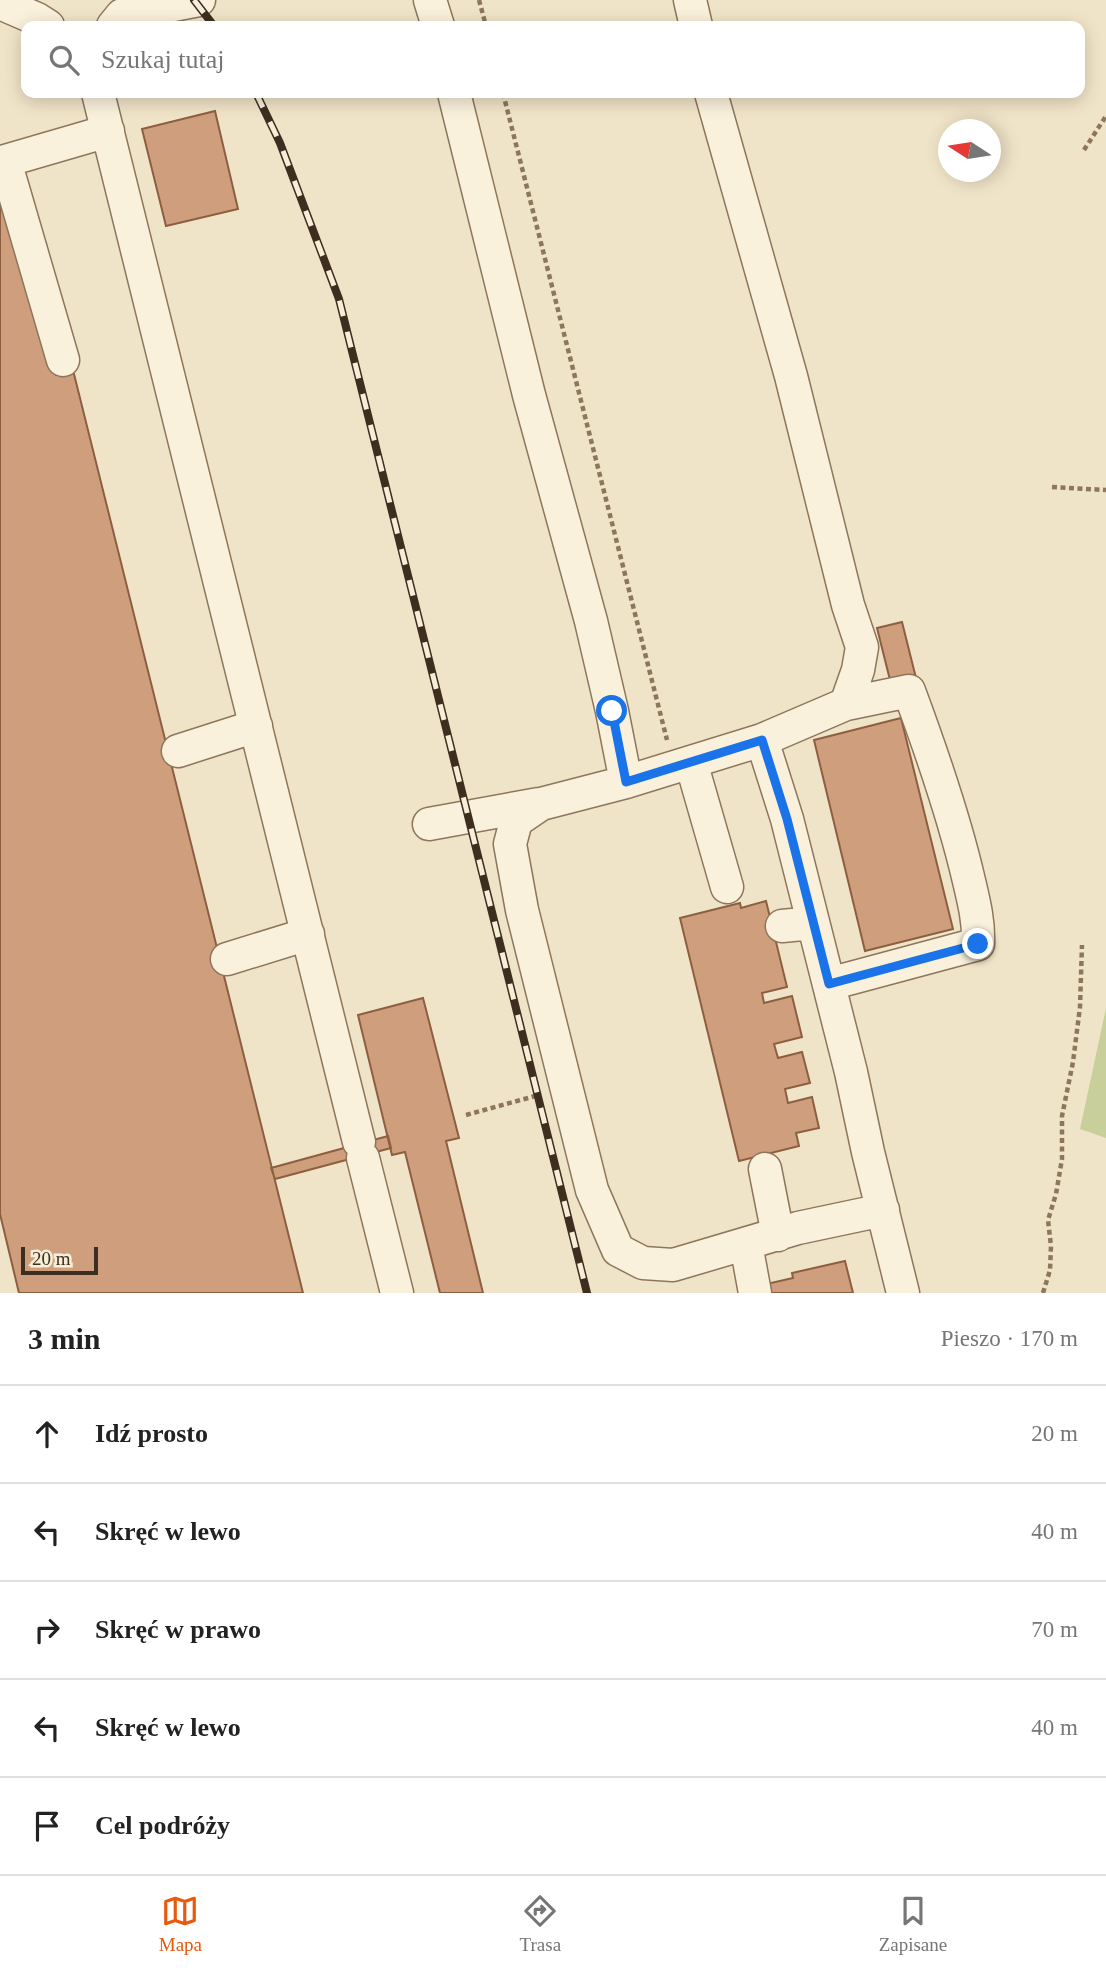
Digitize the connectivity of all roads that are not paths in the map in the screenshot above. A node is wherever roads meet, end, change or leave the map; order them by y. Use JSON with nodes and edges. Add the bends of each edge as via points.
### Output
{"nodes":[{"id":1,"x":199,"y":0,"type":"edge"},
{"id":2,"x":430,"y":0,"type":"edge"},
{"id":3,"x":690,"y":0,"type":"edge"},
{"id":4,"x":0,"y":3,"type":"edge"},
{"id":5,"x":119,"y":10,"type":"edge"},
{"id":6,"x":40,"y":21,"type":"edge"},
{"id":7,"x":436,"y":21,"type":"edge"},
{"id":8,"x":695,"y":21,"type":"edge"},
{"id":9,"x":99,"y":98,"type":"edge"},
{"id":10,"x":455,"y":98,"type":"edge"},
{"id":11,"x":711,"y":98,"type":"edge"},
{"id":12,"x":108,"y":131,"type":"junction"},
{"id":13,"x":3,"y":149,"type":"edge"},
{"id":14,"x":63,"y":360,"type":"dead end"},
{"id":15,"x":846,"y":705,"type":"junction"},
{"id":16,"x":256,"y":726,"type":"junction"},
{"id":17,"x":762,"y":740,"type":"junction"},
{"id":18,"x":178,"y":751,"type":"dead end"},
{"id":19,"x":683,"y":765,"type":"junction"},
{"id":20,"x":626,"y":782,"type":"junction"},
{"id":21,"x":541,"y":804,"type":"junction"},
{"id":22,"x":429,"y":824,"type":"dead end"},
{"id":23,"x":727,"y":887,"type":"dead end"},
{"id":24,"x":813,"y":923,"type":"junction"},
{"id":25,"x":782,"y":926,"type":"dead end"},
{"id":26,"x":308,"y":934,"type":"junction"},
{"id":27,"x":227,"y":958,"type":"dead end"},
{"id":28,"x":829,"y":984,"type":"junction"},
{"id":29,"x":765,"y":1169,"type":"dead end"},
{"id":30,"x":883,"y":1210,"type":"junction"},
{"id":31,"x":778,"y":1235,"type":"junction"},
{"id":32,"x":746,"y":1244,"type":"junction"},
{"id":33,"x":397,"y":1293,"type":"edge"},
{"id":34,"x":755,"y":1293,"type":"edge"},
{"id":35,"x":903,"y":1293,"type":"edge"}],
"edges":[{"from":1,"to":5,"type":"lane"},
{"from":2,"to":7,"type":"lane"},
{"from":3,"to":8,"type":"lane"},
{"from":4,"to":6,"type":"lane"},
{"from":9,"to":12,"type":"lane"},
{"from":10,"to":20,"type":"lane","via":[[591,621]]},
{"from":11,"to":15,"type":"lane","via":[[862,647]]},
{"from":12,"to":13,"type":"lane"},
{"from":12,"to":16,"type":"lane"},
{"from":13,"to":14,"type":"lane"},
{"from":15,"to":17,"type":"lane"},
{"from":15,"to":28,"type":"lane","via":[[909,691],[962,852],[979,936],[978,944]]},
{"from":16,"to":18,"type":"lane"},
{"from":16,"to":26,"type":"lane"},
{"from":17,"to":19,"type":"lane"},
{"from":17,"to":24,"type":"lane"},
{"from":19,"to":20,"type":"lane"},
{"from":19,"to":23,"type":"lane"},
{"from":20,"to":21,"type":"lane"},
{"from":21,"to":22,"type":"lane"},
{"from":21,"to":32,"type":"lane","via":[[516,821],[510,844],[522,910],[592,1190],[618,1250],[643,1263],[673,1265]]},
{"from":24,"to":25,"type":"lane"},
{"from":24,"to":28,"type":"lane"},
{"from":26,"to":27,"type":"lane"},
{"from":26,"to":33,"type":"lane"},
{"from":28,"to":30,"type":"lane"},
{"from":29,"to":31,"type":"lane"},
{"from":30,"to":31,"type":"lane"},
{"from":30,"to":35,"type":"lane"},
{"from":31,"to":32,"type":"lane"},
{"from":32,"to":34,"type":"lane"}]}
